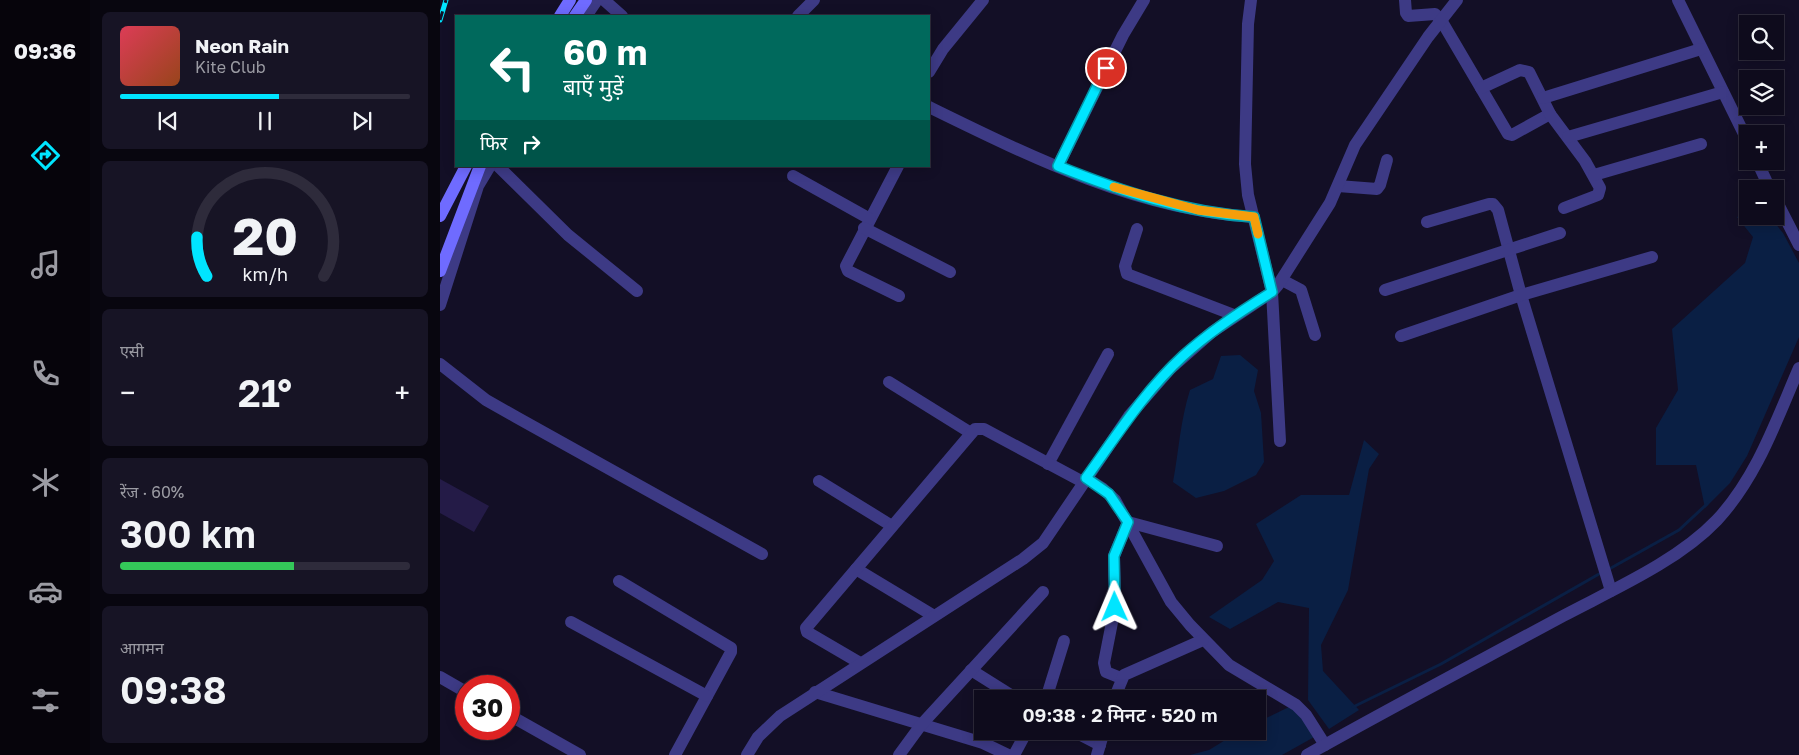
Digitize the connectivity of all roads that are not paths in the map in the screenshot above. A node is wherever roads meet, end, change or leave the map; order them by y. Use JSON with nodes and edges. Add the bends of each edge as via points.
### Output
{"nodes":[{"id":1,"x":570,"y":0,"type":"edge"},
{"id":2,"x":586,"y":0,"type":"edge"},
{"id":3,"x":597,"y":0,"type":"edge"},
{"id":4,"x":604,"y":0,"type":"edge"},
{"id":5,"x":814,"y":0,"type":"edge"},
{"id":6,"x":983,"y":0,"type":"edge"},
{"id":7,"x":1144,"y":0,"type":"edge"},
{"id":8,"x":1251,"y":0,"type":"edge"},
{"id":9,"x":1405,"y":0,"type":"edge"},
{"id":10,"x":1457,"y":0,"type":"edge"},
{"id":11,"x":1678,"y":0,"type":"edge"},
{"id":12,"x":561,"y":15,"type":"edge"},
{"id":13,"x":576,"y":15,"type":"edge"},
{"id":14,"x":587,"y":15,"type":"edge"},
{"id":15,"x":621,"y":15,"type":"edge"},
{"id":16,"x":799,"y":15,"type":"edge"},
{"id":17,"x":1441,"y":20,"type":"junction"},
{"id":18,"x":1701,"y":49,"type":"junction"},
{"id":19,"x":930,"y":70,"type":"edge"},
{"id":20,"x":1482,"y":88,"type":"junction"},
{"id":21,"x":1723,"y":92,"type":"junction"},
{"id":22,"x":1543,"y":98,"type":"junction"},
{"id":23,"x":930,"y":108,"type":"edge"},
{"id":24,"x":1550,"y":114,"type":"junction"},
{"id":25,"x":1740,"y":125,"type":"edge"},
{"id":26,"x":1568,"y":137,"type":"junction"},
{"id":27,"x":1701,"y":144,"type":"dead end"},
{"id":28,"x":1387,"y":160,"type":"dead end"},
{"id":29,"x":1058,"y":166,"type":"junction"},
{"id":30,"x":465,"y":167,"type":"edge"},
{"id":31,"x":480,"y":167,"type":"edge"},
{"id":32,"x":489,"y":167,"type":"edge"},
{"id":33,"x":499,"y":167,"type":"edge"},
{"id":34,"x":897,"y":167,"type":"edge"},
{"id":35,"x":1594,"y":175,"type":"junction"},
{"id":36,"x":793,"y":176,"type":"dead end"},
{"id":37,"x":1338,"y":186,"type":"junction"},
{"id":38,"x":1564,"y":208,"type":"dead end"},
{"id":39,"x":440,"y":216,"type":"edge"},
{"id":40,"x":1784,"y":216,"type":"edge"},
{"id":41,"x":1254,"y":217,"type":"junction"},
{"id":42,"x":1427,"y":222,"type":"dead end"},
{"id":43,"x":867,"y":223,"type":"junction"},
{"id":44,"x":1137,"y":229,"type":"dead end"},
{"id":45,"x":1560,"y":233,"type":"dead end"},
{"id":46,"x":1799,"y":246,"type":"edge"},
{"id":47,"x":1509,"y":249,"type":"junction"},
{"id":48,"x":1652,"y":257,"type":"dead end"},
{"id":49,"x":440,"y":271,"type":"edge"},
{"id":50,"x":950,"y":272,"type":"dead end"},
{"id":51,"x":1282,"y":280,"type":"junction"},
{"id":52,"x":1385,"y":290,"type":"dead end"},
{"id":53,"x":637,"y":291,"type":"dead end"},
{"id":54,"x":1272,"y":292,"type":"junction"},
{"id":55,"x":1521,"y":295,"type":"junction"},
{"id":56,"x":899,"y":296,"type":"dead end"},
{"id":57,"x":440,"y":305,"type":"edge"},
{"id":58,"x":1234,"y":315,"type":"junction"},
{"id":59,"x":1315,"y":334,"type":"dead end"},
{"id":60,"x":1401,"y":336,"type":"dead end"},
{"id":61,"x":1108,"y":354,"type":"dead end"},
{"id":62,"x":440,"y":364,"type":"edge"},
{"id":63,"x":1799,"y":368,"type":"edge"},
{"id":64,"x":889,"y":382,"type":"dead end"},
{"id":65,"x":971,"y":433,"type":"junction"},
{"id":66,"x":1280,"y":441,"type":"dead end"},
{"id":67,"x":1048,"y":464,"type":"junction"},
{"id":68,"x":1084,"y":480,"type":"junction"},
{"id":69,"x":819,"y":481,"type":"dead end"},
{"id":70,"x":1128,"y":522,"type":"junction"},
{"id":71,"x":892,"y":526,"type":"junction"},
{"id":72,"x":1216,"y":546,"type":"dead end"},
{"id":73,"x":762,"y":554,"type":"dead end"},
{"id":74,"x":856,"y":569,"type":"junction"},
{"id":75,"x":619,"y":581,"type":"dead end"},
{"id":76,"x":1611,"y":591,"type":"junction"},
{"id":77,"x":1043,"y":592,"type":"dead end"},
{"id":78,"x":934,"y":616,"type":"junction"},
{"id":79,"x":571,"y":622,"type":"dead end"},
{"id":80,"x":1203,"y":640,"type":"junction"},
{"id":81,"x":1064,"y":641,"type":"dead end"},
{"id":82,"x":860,"y":663,"type":"junction"},
{"id":83,"x":971,"y":670,"type":"junction"},
{"id":84,"x":440,"y":677,"type":"edge"},
{"id":85,"x":1121,"y":678,"type":"junction"},
{"id":86,"x":455,"y":686,"type":"edge"},
{"id":87,"x":1002,"y":690,"type":"edge"},
{"id":88,"x":1049,"y":690,"type":"edge"},
{"id":89,"x":1117,"y":690,"type":"edge"},
{"id":90,"x":816,"y":692,"type":"junction"},
{"id":91,"x":707,"y":696,"type":"junction"},
{"id":92,"x":520,"y":721,"type":"edge"},
{"id":93,"x":921,"y":725,"type":"junction"},
{"id":94,"x":1020,"y":740,"type":"edge"},
{"id":95,"x":1085,"y":740,"type":"edge"},
{"id":96,"x":1325,"y":745,"type":"junction"},
{"id":97,"x":1098,"y":750,"type":"edge"},
{"id":98,"x":580,"y":755,"type":"edge"},
{"id":99,"x":675,"y":755,"type":"edge"},
{"id":100,"x":746,"y":755,"type":"edge"},
{"id":101,"x":899,"y":755,"type":"edge"},
{"id":102,"x":1007,"y":755,"type":"edge"},
{"id":103,"x":1307,"y":755,"type":"edge"}],
"edges":[{"from":1,"to":12,"type":"main road"},
{"from":2,"to":13,"type":"main road"},
{"from":3,"to":14,"type":"street"},
{"from":4,"to":15,"type":"street"},
{"from":5,"to":16,"type":"street"},
{"from":6,"to":19,"type":"street","via":[[942,49]]},
{"from":7,"to":29,"type":"street"},
{"from":8,"to":41,"type":"street","via":[[1245,164]]},
{"from":9,"to":17,"type":"street","via":[[1408,16],[1435,14]]},
{"from":10,"to":17,"type":"street"},
{"from":11,"to":18,"type":"street"},
{"from":17,"to":20,"type":"street"},
{"from":17,"to":37,"type":"street","via":[[1356,145]]},
{"from":18,"to":21,"type":"street"},
{"from":18,"to":22,"type":"street"},
{"from":20,"to":22,"type":"street","via":[[1524,69],[1529,72]]},
{"from":20,"to":24,"type":"street","via":[[1510,135]]},
{"from":21,"to":25,"type":"street"},
{"from":21,"to":26,"type":"street"},
{"from":22,"to":24,"type":"street"},
{"from":23,"to":29,"type":"street","via":[[989,138]]},
{"from":24,"to":26,"type":"street"},
{"from":26,"to":35,"type":"street"},
{"from":27,"to":35,"type":"street"},
{"from":28,"to":37,"type":"street","via":[[1379,187]]},
{"from":29,"to":41,"type":"street","via":[[1126,191],[1198,210]]},
{"from":30,"to":39,"type":"main road"},
{"from":31,"to":49,"type":"main road"},
{"from":32,"to":57,"type":"street","via":[[478,186]]},
{"from":33,"to":53,"type":"street","via":[[568,235]]},
{"from":34,"to":43,"type":"street"},
{"from":35,"to":38,"type":"street","via":[[1600,188],[1598,195]]},
{"from":36,"to":43,"type":"street"},
{"from":37,"to":51,"type":"street"},
{"from":40,"to":46,"type":"street"},
{"from":41,"to":54,"type":"street"},
{"from":42,"to":47,"type":"street","via":[[1493,204],[1498,210]]},
{"from":43,"to":50,"type":"street"},
{"from":43,"to":56,"type":"street","via":[[846,266],[848,271]]},
{"from":44,"to":58,"type":"street","via":[[1125,266],[1127,274]]},
{"from":45,"to":47,"type":"street"},
{"from":47,"to":52,"type":"street"},
{"from":47,"to":55,"type":"street"},
{"from":48,"to":55,"type":"street"},
{"from":51,"to":54,"type":"street"},
{"from":51,"to":59,"type":"street","via":[[1302,292]]},
{"from":54,"to":58,"type":"street"},
{"from":54,"to":66,"type":"street"},
{"from":55,"to":60,"type":"street"},
{"from":55,"to":76,"type":"street"},
{"from":58,"to":68,"type":"street","via":[[1164,375],[1129,416]]},
{"from":61,"to":67,"type":"street"},
{"from":62,"to":73,"type":"street","via":[[501,409]]},
{"from":63,"to":76,"type":"street","via":[[1754,470],[1726,509],[1696,539],[1671,557]]},
{"from":64,"to":65,"type":"street"},
{"from":65,"to":67,"type":"street","via":[[984,429]]},
{"from":65,"to":71,"type":"street"},
{"from":67,"to":68,"type":"street"},
{"from":68,"to":70,"type":"street","via":[[1109,494]]},
{"from":68,"to":78,"type":"street","via":[[1038,547]]},
{"from":69,"to":71,"type":"street"},
{"from":70,"to":72,"type":"street"},
{"from":70,"to":80,"type":"street","via":[[1171,602]]},
{"from":70,"to":85,"type":"street","via":[[1115,550],[1115,607],[1104,663],[1110,676]]},
{"from":71,"to":74,"type":"street"},
{"from":74,"to":78,"type":"street"},
{"from":74,"to":82,"type":"street","via":[[806,628],[807,632]]},
{"from":75,"to":91,"type":"street","via":[[730,648],[731,652]]},
{"from":76,"to":96,"type":"street"},
{"from":77,"to":83,"type":"street"},
{"from":78,"to":82,"type":"street"},
{"from":79,"to":91,"type":"street"},
{"from":80,"to":85,"type":"street"},
{"from":80,"to":96,"type":"street","via":[[1228,665],[1296,705]]},
{"from":81,"to":88,"type":"street"},
{"from":82,"to":90,"type":"street"},
{"from":83,"to":87,"type":"street"},
{"from":83,"to":93,"type":"street"},
{"from":84,"to":86,"type":"street"},
{"from":85,"to":89,"type":"street"},
{"from":90,"to":93,"type":"street"},
{"from":90,"to":100,"type":"street","via":[[767,727]]},
{"from":91,"to":99,"type":"street"},
{"from":92,"to":98,"type":"street"},
{"from":93,"to":101,"type":"street"},
{"from":93,"to":102,"type":"street","via":[[983,743]]},
{"from":94,"to":102,"type":"street"},
{"from":95,"to":97,"type":"street"},
{"from":96,"to":103,"type":"street"}]}
